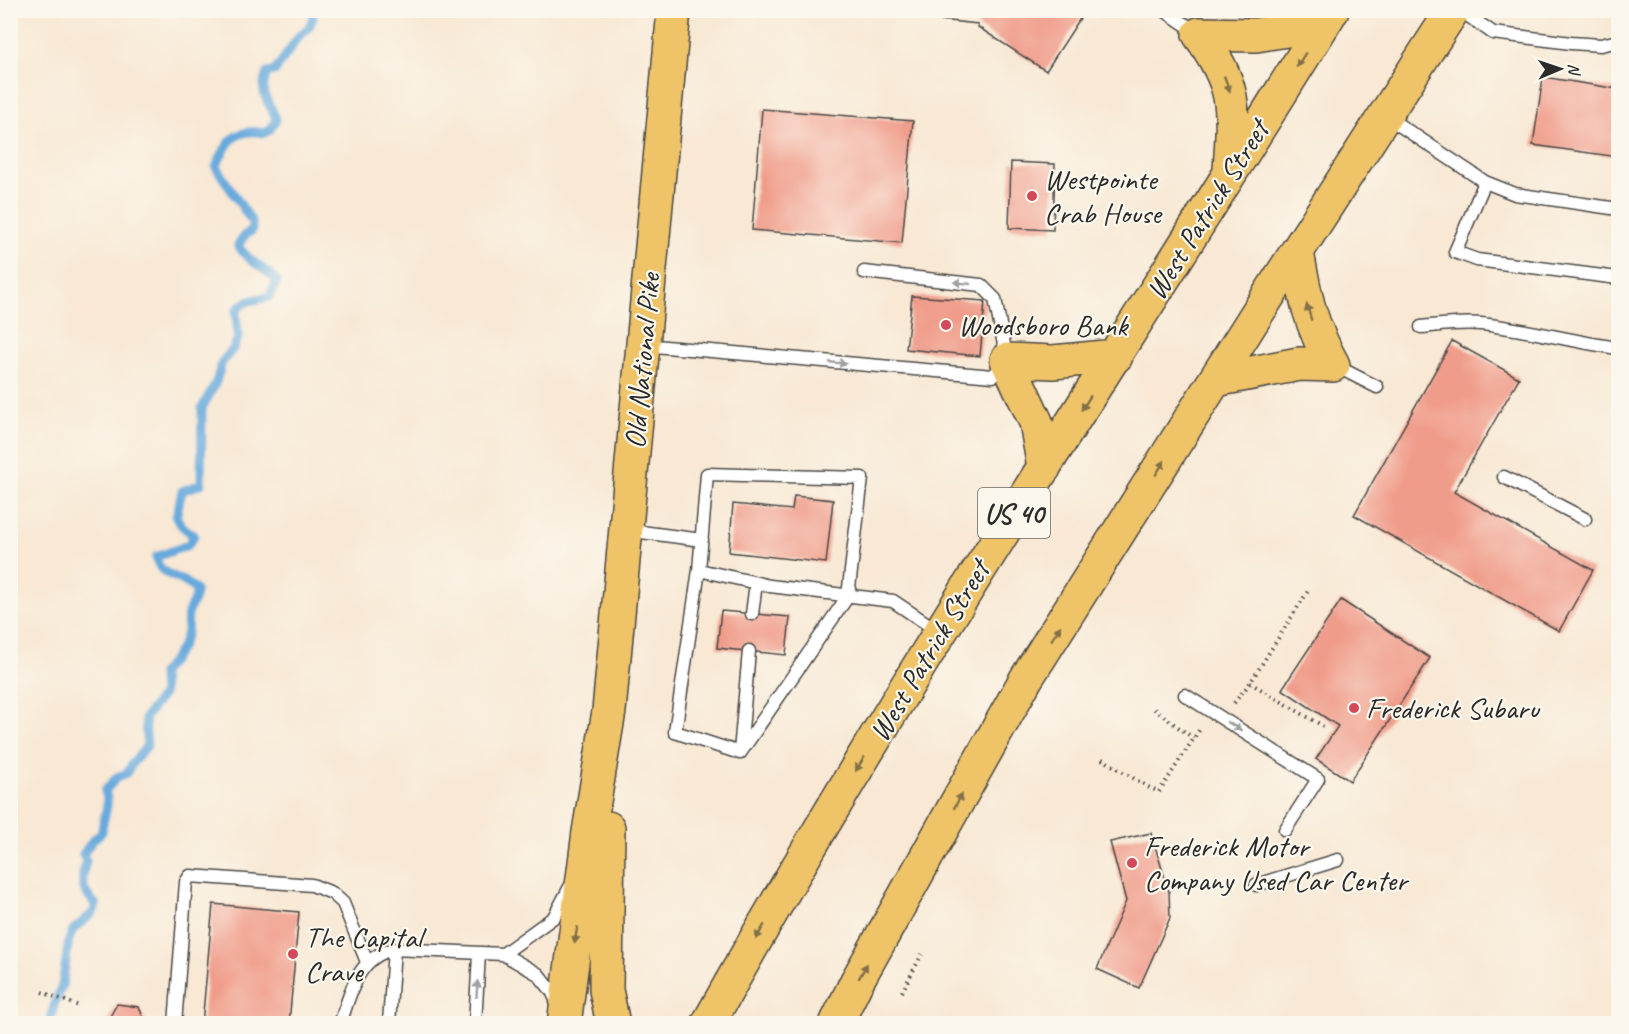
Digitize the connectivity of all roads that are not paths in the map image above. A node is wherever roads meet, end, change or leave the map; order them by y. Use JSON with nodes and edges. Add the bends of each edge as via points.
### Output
{"nodes":[{"id":1,"x":674,"y":10,"type":"edge"},
{"id":2,"x":1164,"y":10,"type":"edge"},
{"id":3,"x":1453,"y":10,"type":"edge"},
{"id":4,"x":1460,"y":10,"type":"edge"},
{"id":5,"x":1332,"y":11,"type":"edge"},
{"id":6,"x":1186,"y":21,"type":"edge"},
{"id":7,"x":1618,"y":41,"type":"edge"},
{"id":8,"x":1386,"y":116,"type":"junction"},
{"id":9,"x":1230,"y":173,"type":"junction"},
{"id":10,"x":1485,"y":183,"type":"junction"},
{"id":11,"x":1618,"y":209,"type":"edge"},
{"id":12,"x":1297,"y":252,"type":"junction"},
{"id":13,"x":864,"y":272,"type":"dead end"},
{"id":14,"x":1618,"y":278,"type":"edge"},
{"id":15,"x":1421,"y":327,"type":"dead end"},
{"id":16,"x":643,"y":345,"type":"junction"},
{"id":17,"x":1618,"y":348,"type":"edge"},
{"id":18,"x":1116,"y":356,"type":"junction"},
{"id":19,"x":1007,"y":360,"type":"junction"},
{"id":20,"x":1333,"y":365,"type":"junction"},
{"id":21,"x":1215,"y":380,"type":"junction"},
{"id":22,"x":1377,"y":387,"type":"dead end"},
{"id":23,"x":1044,"y":468,"type":"junction"},
{"id":24,"x":1504,"y":477,"type":"dead end"},
{"id":25,"x":1585,"y":519,"type":"dead end"},
{"id":26,"x":626,"y":530,"type":"junction"},
{"id":27,"x":702,"y":540,"type":"junction"},
{"id":28,"x":699,"y":570,"type":"junction"},
{"id":29,"x":756,"y":583,"type":"junction"},
{"id":30,"x":849,"y":596,"type":"junction"},
{"id":31,"x":752,"y":614,"type":"dead end"},
{"id":32,"x":939,"y":632,"type":"junction"},
{"id":33,"x":749,"y":651,"type":"dead end"},
{"id":34,"x":1185,"y":695,"type":"dead end"},
{"id":35,"x":609,"y":711,"type":"junction"},
{"id":36,"x":740,"y":753,"type":"junction"},
{"id":37,"x":1285,"y":830,"type":"dead end"},
{"id":38,"x":589,"y":832,"type":"junction"},
{"id":39,"x":1338,"y":860,"type":"dead end"},
{"id":40,"x":1256,"y":885,"type":"dead end"},
{"id":41,"x":394,"y":949,"type":"junction"},
{"id":42,"x":479,"y":954,"type":"junction"},
{"id":43,"x":503,"y":954,"type":"junction"},
{"id":44,"x":744,"y":959,"type":"junction"},
{"id":45,"x":367,"y":962,"type":"junction"},
{"id":46,"x":564,"y":1020,"type":"edge"},
{"id":47,"x":175,"y":1023,"type":"edge"},
{"id":48,"x":340,"y":1023,"type":"edge"},
{"id":49,"x":389,"y":1023,"type":"edge"},
{"id":50,"x":475,"y":1023,"type":"edge"},
{"id":51,"x":613,"y":1023,"type":"edge"},
{"id":52,"x":708,"y":1023,"type":"edge"},
{"id":53,"x":728,"y":1023,"type":"edge"},
{"id":54,"x":836,"y":1023,"type":"edge"}],
"edges":[{"from":1,"to":16,"type":"main road","name":"Old National Pike"},
{"from":2,"to":6,"type":"lane"},
{"from":3,"to":8,"type":"main road"},
{"from":4,"to":7,"type":"lane","via":[[1493,33],[1601,45]]},
{"from":5,"to":6,"type":"main road","via":[[1287,30],[1256,35]]},
{"from":5,"to":9,"type":"main road","name":"West Patrick Street","number":"US 40","one_way":true},
{"from":6,"to":9,"type":"main road","one_way":true,"via":[[1215,56],[1229,85],[1234,114]]},
{"from":8,"to":10,"type":"lane"},
{"from":8,"to":12,"type":"main road"},
{"from":9,"to":18,"type":"main road","name":"West Patrick Street","number":"US 40"},
{"from":10,"to":11,"type":"lane","via":[[1515,194]]},
{"from":10,"to":14,"type":"lane","via":[[1455,252],[1477,260]]},
{"from":20,"to":12,"type":"main road","one_way":true,"via":[[1307,310]]},
{"from":12,"to":21,"type":"main road"},
{"from":19,"to":13,"type":"lane","one_way":true,"via":[[995,299],[981,285]]},
{"from":15,"to":17,"type":"lane","via":[[1480,324]]},
{"from":16,"to":19,"type":"lane","one_way":true,"via":[[993,376]]},
{"from":16,"to":26,"type":"main road","name":"Old National Pike"},
{"from":18,"to":19,"type":"main road","via":[[1053,362]]},
{"from":18,"to":23,"type":"main road","name":"West Patrick Street","number":"US 40","one_way":true},
{"from":19,"to":23,"type":"main road","via":[[1036,422]]},
{"from":20,"to":21,"type":"main road","via":[[1299,364]]},
{"from":20,"to":22,"type":"lane"},
{"from":54,"to":21,"type":"main road","one_way":true,"via":[[1026,679]]},
{"from":23,"to":32,"type":"main road","name":"West Patrick Street","number":"US 40"},
{"from":24,"to":25,"type":"lane"},
{"from":26,"to":27,"type":"lane"},
{"from":26,"to":35,"type":"main road","name":"Old National Pike"},
{"from":27,"to":28,"type":"lane"},
{"from":27,"to":30,"type":"lane","via":[[707,474],[862,478]]},
{"from":28,"to":29,"type":"lane"},
{"from":28,"to":36,"type":"lane","via":[[675,732]]},
{"from":29,"to":30,"type":"lane"},
{"from":29,"to":31,"type":"lane"},
{"from":30,"to":32,"type":"lane","via":[[893,602]]},
{"from":30,"to":36,"type":"lane"},
{"from":32,"to":44,"type":"main road","name":"West Patrick Street","number":"US 40","one_way":true},
{"from":33,"to":36,"type":"lane"},
{"from":34,"to":37,"type":"lane","one_way":true,"via":[[1318,779]]},
{"from":35,"to":38,"type":"main road"},
{"from":35,"to":51,"type":"main road","via":[[606,990]]},
{"from":38,"to":43,"type":"lane","via":[[569,891],[554,917]]},
{"from":38,"to":46,"type":"main road","one_way":true},
{"from":39,"to":40,"type":"lane"},
{"from":41,"to":42,"type":"lane"},
{"from":41,"to":45,"type":"lane"},
{"from":41,"to":49,"type":"lane"},
{"from":42,"to":43,"type":"lane"},
{"from":50,"to":42,"type":"lane","one_way":true},
{"from":43,"to":46,"type":"lane","via":[[538,974],[552,991]]},
{"from":44,"to":52,"type":"main road","name":"West Patrick Street","number":"US 40"},
{"from":44,"to":53,"type":"main road"},
{"from":45,"to":47,"type":"lane","via":[[343,903],[332,893],[312,885],[190,876],[186,882]]},
{"from":45,"to":48,"type":"lane","via":[[356,979]]}]}
